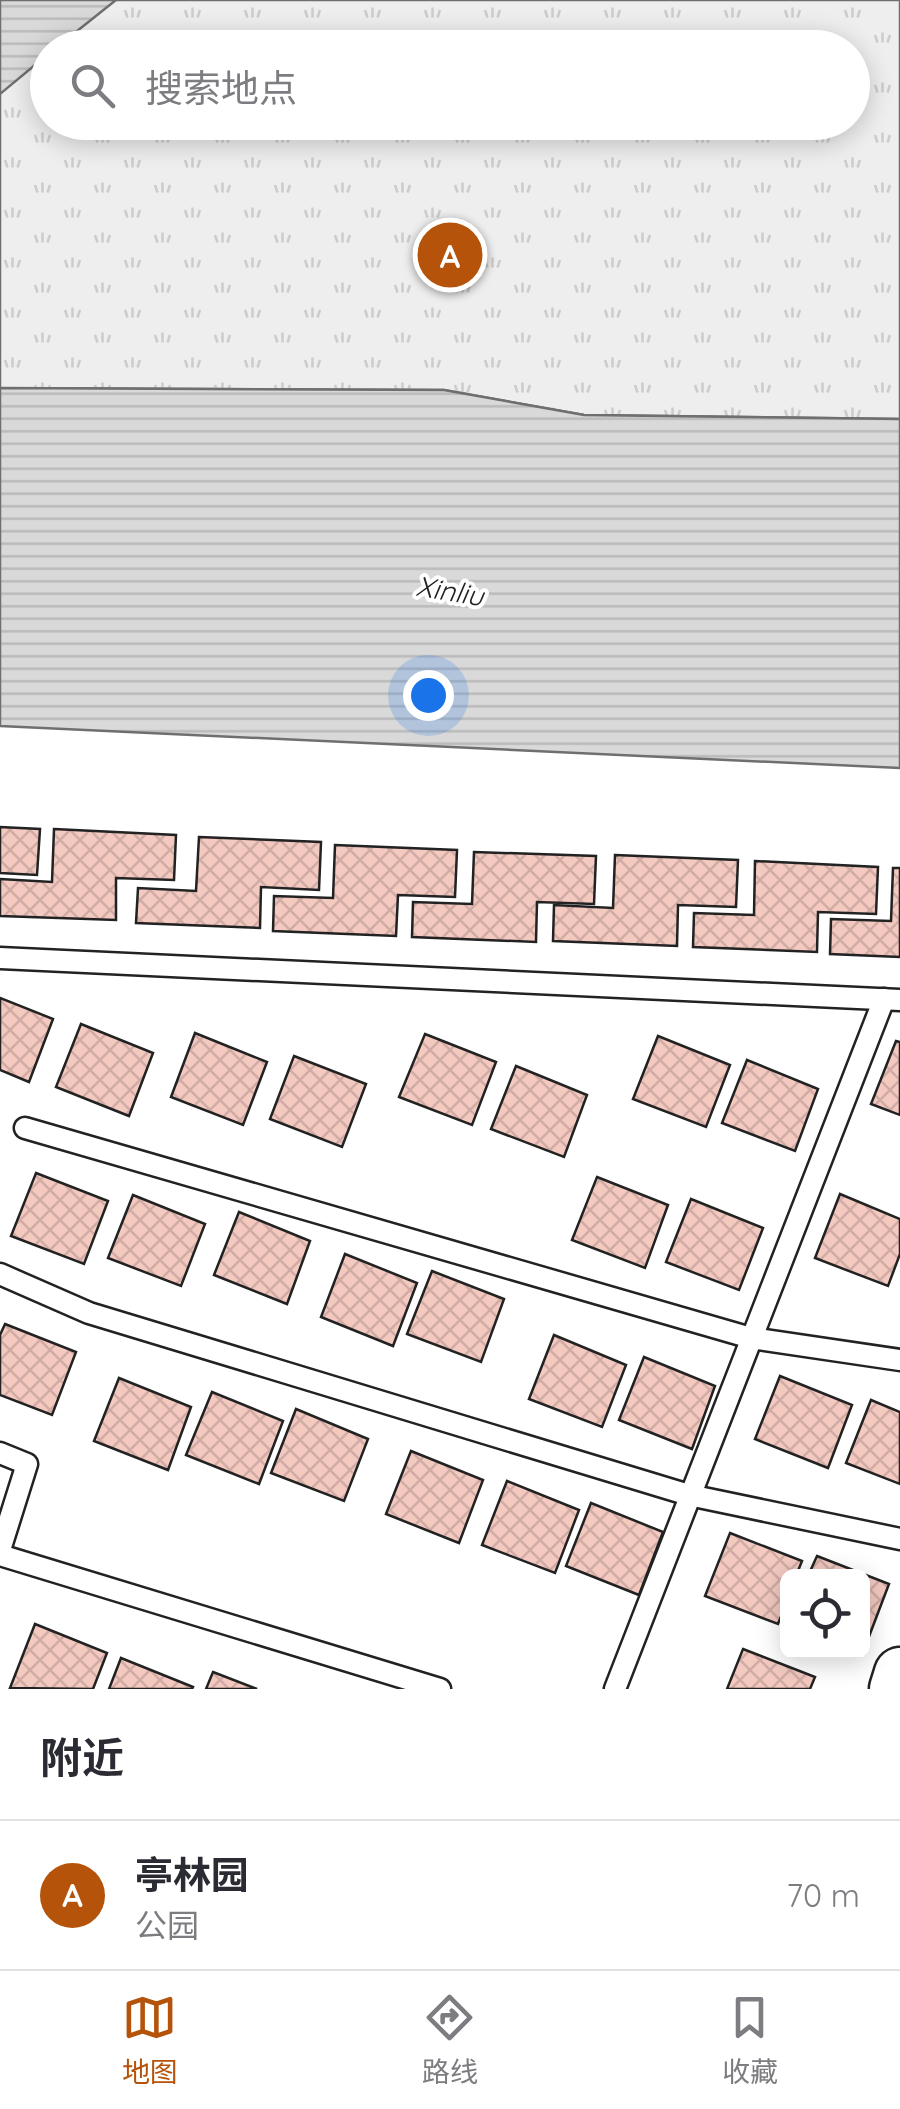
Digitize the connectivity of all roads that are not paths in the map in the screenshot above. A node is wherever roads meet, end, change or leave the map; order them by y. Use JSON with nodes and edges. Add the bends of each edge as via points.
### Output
{"nodes":[{"id":1,"x":0,"y":958,"type":"edge"},
{"id":2,"x":892,"y":1000,"type":"edge"},
{"id":3,"x":25,"y":1128,"type":"dead end"},
{"id":4,"x":0,"y":1274,"type":"edge"},
{"id":5,"x":751,"y":1338,"type":"junction"},
{"id":6,"x":900,"y":1360,"type":"edge"},
{"id":7,"x":0,"y":1454,"type":"edge"},
{"id":8,"x":689,"y":1495,"type":"junction"},
{"id":9,"x":900,"y":1539,"type":"edge"},
{"id":10,"x":0,"y":1553,"type":"edge"},
{"id":11,"x":900,"y":1672,"type":"edge"},
{"id":12,"x":440,"y":1689,"type":"edge"},
{"id":13,"x":614,"y":1689,"type":"edge"},
{"id":14,"x":895,"y":1689,"type":"edge"}],
"edges":[{"from":1,"to":2,"type":"lane"},
{"from":2,"to":5,"type":"lane"},
{"from":3,"to":5,"type":"lane"},
{"from":4,"to":8,"type":"lane","via":[[89,1313]]},
{"from":5,"to":6,"type":"lane"},
{"from":5,"to":8,"type":"lane"},
{"from":7,"to":10,"type":"lane","via":[[27,1464]]},
{"from":8,"to":9,"type":"lane"},
{"from":8,"to":13,"type":"lane"},
{"from":10,"to":12,"type":"lane"},
{"from":11,"to":14,"type":"street"}]}
